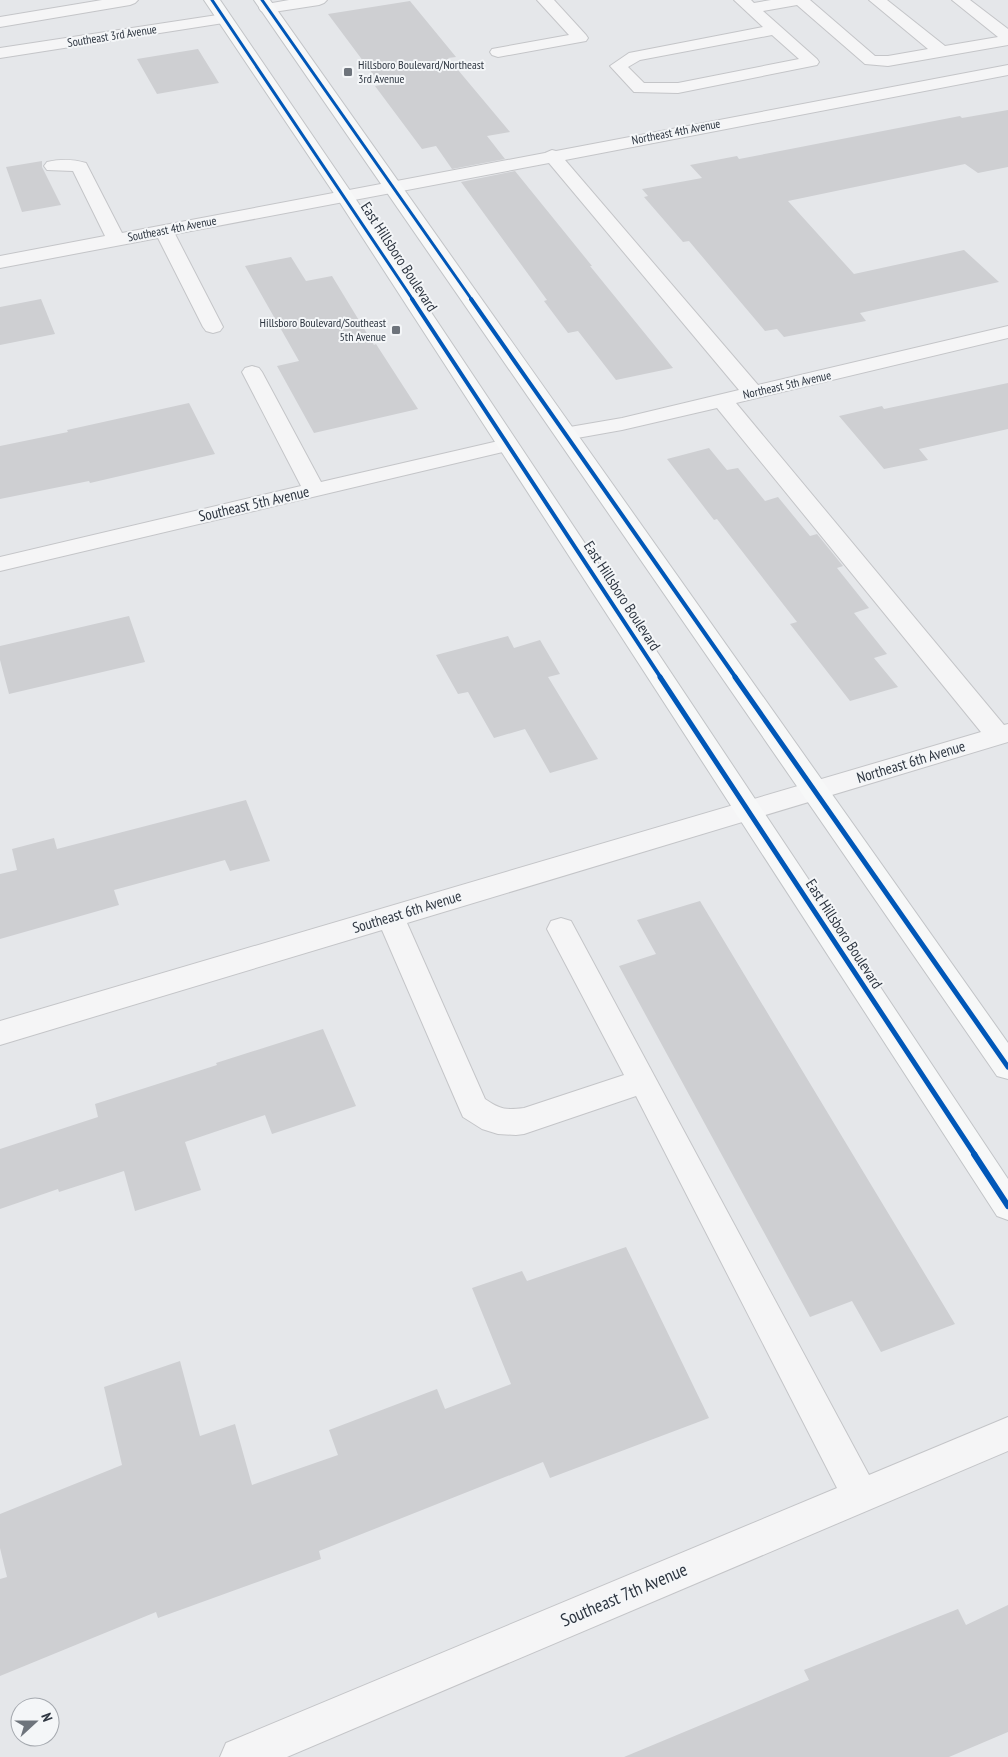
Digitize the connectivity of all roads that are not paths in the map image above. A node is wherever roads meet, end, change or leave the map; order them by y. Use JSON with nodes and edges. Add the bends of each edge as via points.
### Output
{"nodes":[{"id":1,"x":130,"y":0,"type":"edge"},
{"id":2,"x":212,"y":0,"type":"edge"},
{"id":3,"x":319,"y":0,"type":"edge"},
{"id":4,"x":545,"y":0,"type":"edge"},
{"id":5,"x":799,"y":0,"type":"edge"},
{"id":6,"x":876,"y":0,"type":"edge"},
{"id":7,"x":960,"y":0,"type":"edge"},
{"id":8,"x":265,"y":4,"type":"edge"},
{"id":9,"x":750,"y":7,"type":"edge"},
{"id":10,"x":224,"y":19,"type":"junction"},
{"id":11,"x":0,"y":22,"type":"edge"},
{"id":12,"x":775,"y":30,"type":"junction"},
{"id":13,"x":1008,"y":38,"type":"edge"},
{"id":14,"x":498,"y":52,"type":"dead end"},
{"id":15,"x":942,"y":52,"type":"junction"},
{"id":16,"x":0,"y":53,"type":"edge"},
{"id":17,"x":1008,"y":70,"type":"edge"},
{"id":18,"x":552,"y":155,"type":"junction"},
{"id":19,"x":52,"y":166,"type":"dead end"},
{"id":20,"x":393,"y":188,"type":"junction"},
{"id":21,"x":344,"y":196,"type":"junction"},
{"id":22,"x":163,"y":230,"type":"junction"},
{"id":23,"x":116,"y":240,"type":"junction"},
{"id":24,"x":0,"y":262,"type":"edge"},
{"id":25,"x":213,"y":326,"type":"dead end"},
{"id":26,"x":1008,"y":332,"type":"edge"},
{"id":27,"x":252,"y":372,"type":"dead end"},
{"id":28,"x":753,"y":393,"type":"junction"},
{"id":29,"x":722,"y":400,"type":"junction"},
{"id":30,"x":566,"y":434,"type":"junction"},
{"id":31,"x":507,"y":445,"type":"junction"},
{"id":32,"x":314,"y":490,"type":"junction"},
{"id":33,"x":0,"y":564,"type":"edge"},
{"id":34,"x":1003,"y":734,"type":"edge"},
{"id":35,"x":815,"y":791,"type":"junction"},
{"id":36,"x":748,"y":811,"type":"junction"},
{"id":37,"x":390,"y":917,"type":"junction"},
{"id":38,"x":561,"y":929,"type":"dead end"},
{"id":39,"x":0,"y":1033,"type":"edge"},
{"id":40,"x":1008,"y":1067,"type":"edge"},
{"id":41,"x":643,"y":1082,"type":"junction"},
{"id":42,"x":1008,"y":1206,"type":"edge"},
{"id":43,"x":1008,"y":1434,"type":"edge"},
{"id":44,"x":860,"y":1495,"type":"junction"},
{"id":45,"x":240,"y":1757,"type":"edge"}],
"edges":[{"from":1,"to":11,"type":"street"},
{"from":2,"to":10,"type":"main road","name":"East Hillsboro Boulevard"},
{"from":3,"to":8,"type":"street"},
{"from":4,"to":14,"type":"street","via":[[580,38]]},
{"from":5,"to":9,"type":"street"},
{"from":5,"to":15,"type":"street","via":[[871,61]]},
{"from":6,"to":15,"type":"street"},
{"from":7,"to":13,"type":"street"},
{"from":8,"to":20,"type":"main road"},
{"from":9,"to":12,"type":"street"},
{"from":10,"to":16,"type":"street","name":"Southeast 3rd Avenue"},
{"from":10,"to":21,"type":"main road","name":"East Hillsboro Boulevard"},
{"from":12,"to":12,"type":"street","via":[[635,56],[618,66],[640,88],[678,88],[811,62]]},
{"from":13,"to":15,"type":"street"},
{"from":17,"to":18,"type":"street","name":"Northeast 4th Avenue"},
{"from":18,"to":20,"type":"street","name":"Northeast 4th Avenue"},
{"from":18,"to":28,"type":"street"},
{"from":19,"to":23,"type":"street","via":[[70,164],[80,168]]},
{"from":20,"to":21,"type":"street","name":"Northeast 4th Avenue"},
{"from":20,"to":30,"type":"main road"},
{"from":21,"to":22,"type":"street","name":"Southeast 4th Avenue"},
{"from":21,"to":31,"type":"main road","name":"East Hillsboro Boulevard"},
{"from":22,"to":23,"type":"street","name":"Southeast 4th Avenue"},
{"from":22,"to":25,"type":"street"},
{"from":23,"to":24,"type":"street","name":"Southeast 4th Avenue"},
{"from":26,"to":28,"type":"street","name":"Northeast 5th Avenue"},
{"from":27,"to":32,"type":"street"},
{"from":28,"to":29,"type":"street","name":"Northeast 5th Avenue"},
{"from":29,"to":30,"type":"street","name":"Northeast 5th Avenue"},
{"from":29,"to":34,"type":"street"},
{"from":30,"to":35,"type":"main road"},
{"from":31,"to":32,"type":"street","name":"Southeast 5th Avenue"},
{"from":31,"to":36,"type":"main road","name":"East Hillsboro Boulevard"},
{"from":32,"to":33,"type":"street","name":"Southeast 5th Avenue"},
{"from":34,"to":35,"type":"street","name":"Northeast 6th Avenue"},
{"from":35,"to":36,"type":"street","name":"Southeast 6th Avenue"},
{"from":35,"to":40,"type":"main road"},
{"from":36,"to":37,"type":"street","name":"Southeast 6th Avenue"},
{"from":36,"to":42,"type":"main road","name":"East Hillsboro Boulevard"},
{"from":37,"to":39,"type":"street","name":"Southeast 6th Avenue"},
{"from":37,"to":41,"type":"street","via":[[474,1108],[492,1120],[504,1123],[524,1121]]},
{"from":38,"to":41,"type":"street"},
{"from":41,"to":44,"type":"street"},
{"from":43,"to":44,"type":"street","name":"Southeast 7th Avenue"},
{"from":44,"to":45,"type":"street","name":"Southeast 7th Avenue"}]}
